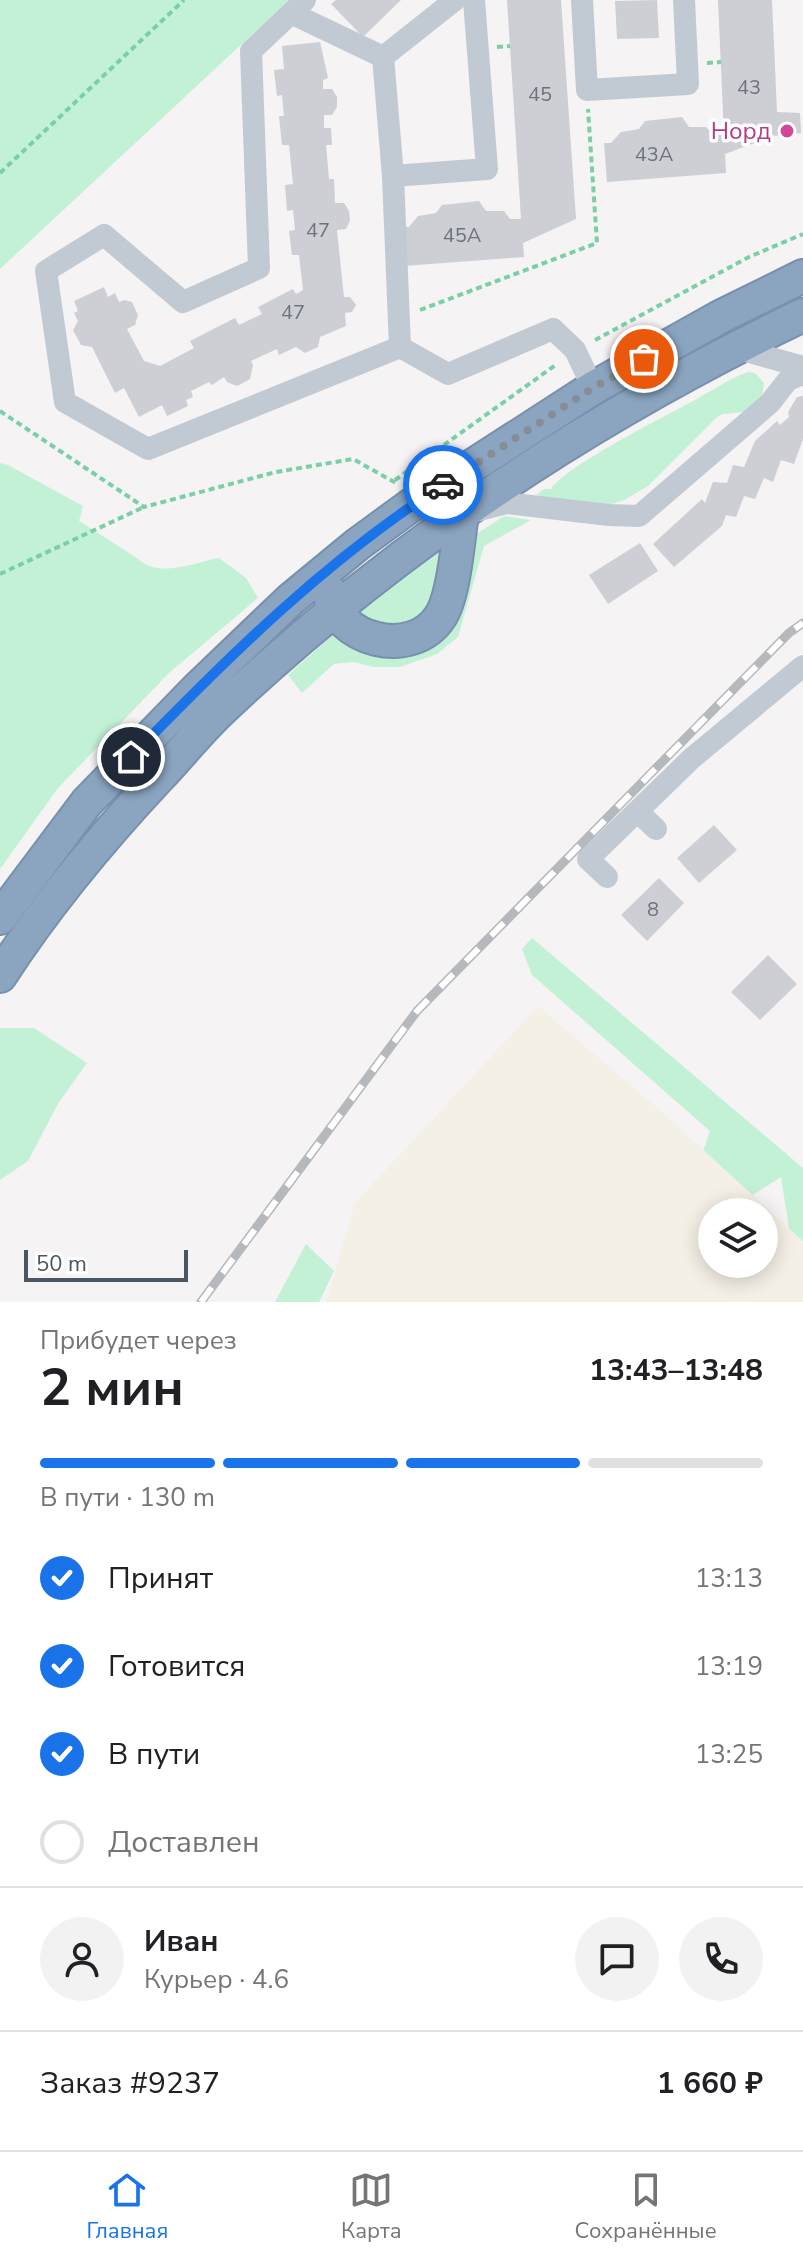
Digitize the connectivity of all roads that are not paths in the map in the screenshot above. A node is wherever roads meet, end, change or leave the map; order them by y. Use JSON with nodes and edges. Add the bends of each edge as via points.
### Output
{"nodes":[{"id":1,"x":455,"y":0,"type":"edge"},
{"id":2,"x":474,"y":0,"type":"edge"},
{"id":3,"x":582,"y":0,"type":"edge"},
{"id":4,"x":684,"y":0,"type":"edge"},
{"id":5,"x":298,"y":6,"type":"edge"},
{"id":6,"x":383,"y":57,"type":"junction"},
{"id":7,"x":393,"y":176,"type":"junction"},
{"id":8,"x":803,"y":276,"type":"edge"},
{"id":9,"x":803,"y":315,"type":"edge"},
{"id":10,"x":400,"y":347,"type":"junction"},
{"id":11,"x":735,"y":348,"type":"junction"},
{"id":12,"x":803,"y":367,"type":"edge"},
{"id":13,"x":803,"y":374,"type":"edge"},
{"id":14,"x":593,"y":388,"type":"junction"},
{"id":15,"x":462,"y":514,"type":"junction"},
{"id":16,"x":333,"y":564,"type":"junction"},
{"id":17,"x":336,"y":610,"type":"junction"},
{"id":18,"x":803,"y":666,"type":"edge"},
{"id":19,"x":637,"y":811,"type":"junction"},
{"id":20,"x":656,"y":829,"type":"dead end"},
{"id":21,"x":607,"y":877,"type":"dead end"},
{"id":22,"x":0,"y":918,"type":"edge"},
{"id":23,"x":0,"y":976,"type":"edge"}],
"edges":[{"from":1,"to":6,"type":"street"},
{"from":2,"to":7,"type":"street","via":[[487,169]]},
{"from":3,"to":4,"type":"street","via":[[587,90],[688,84]]},
{"from":5,"to":6,"type":"street"},
{"from":5,"to":10,"type":"street","via":[[251,51],[259,268],[183,302],[104,235],[46,271],[65,402],[148,449]]},
{"from":6,"to":7,"type":"street"},
{"from":7,"to":10,"type":"street"},
{"from":8,"to":14,"type":"highway"},
{"from":9,"to":11,"type":"highway"},
{"from":10,"to":14,"type":"street","via":[[448,374],[553,329],[575,350]]},
{"from":11,"to":12,"type":"street"},
{"from":11,"to":15,"type":"highway","via":[[619,411]]},
{"from":13,"to":15,"type":"street","via":[[788,380],[770,403],[639,516],[506,503]]},
{"from":14,"to":16,"type":"highway","via":[[410,506]]},
{"from":15,"to":17,"type":"highway"},
{"from":15,"to":17,"type":"highway","via":[[447,603],[428,630],[404,641],[380,640],[354,629]]},
{"from":16,"to":17,"type":"highway","via":[[328,584]]},
{"from":16,"to":22,"type":"highway","via":[[197,689],[87,802]]},
{"from":17,"to":23,"type":"highway","via":[[219,713],[116,822]]},
{"from":18,"to":19,"type":"street"},
{"from":19,"to":20,"type":"street"},
{"from":19,"to":21,"type":"street","via":[[588,859]]}]}
